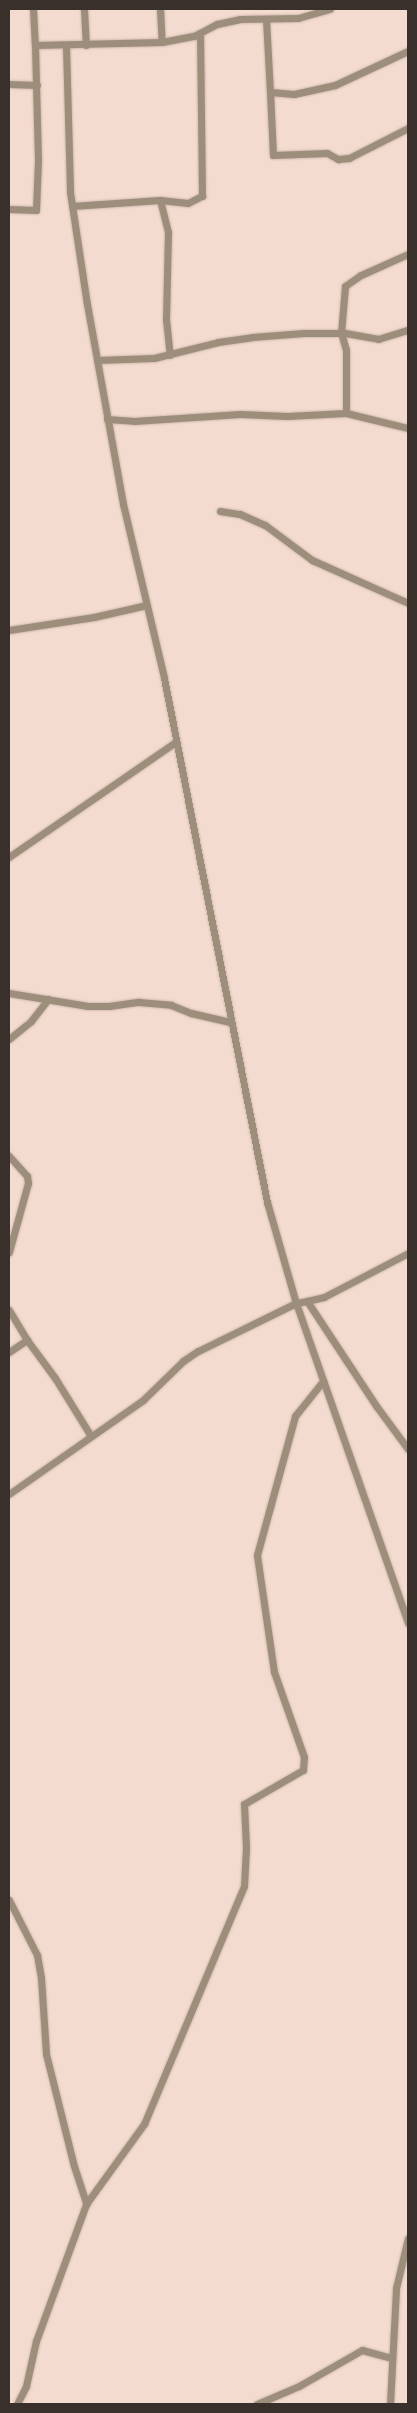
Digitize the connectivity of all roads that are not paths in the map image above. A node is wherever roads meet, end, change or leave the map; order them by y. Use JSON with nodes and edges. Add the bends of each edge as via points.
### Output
{"nodes":[{"id":1,"x":33,"y":9,"type":"edge"},
{"id":2,"x":84,"y":9,"type":"edge"},
{"id":3,"x":160,"y":9,"type":"edge"},
{"id":4,"x":330,"y":9,"type":"edge"},
{"id":5,"x":266,"y":19,"type":"junction"},
{"id":6,"x":200,"y":33,"type":"junction"},
{"id":7,"x":162,"y":42,"type":"junction"},
{"id":8,"x":34,"y":45,"type":"junction"},
{"id":9,"x":86,"y":45,"type":"junction"},
{"id":10,"x":66,"y":46,"type":"junction"},
{"id":11,"x":408,"y":51,"type":"edge"},
{"id":12,"x":9,"y":84,"type":"edge"},
{"id":13,"x":37,"y":85,"type":"junction"},
{"id":14,"x":270,"y":92,"type":"junction"},
{"id":15,"x":408,"y":128,"type":"edge"},
{"id":16,"x":160,"y":200,"type":"junction"},
{"id":17,"x":72,"y":206,"type":"junction"},
{"id":18,"x":9,"y":209,"type":"edge"},
{"id":19,"x":408,"y":254,"type":"edge"},
{"id":20,"x":408,"y":330,"type":"edge"},
{"id":21,"x":341,"y":333,"type":"junction"},
{"id":22,"x":170,"y":355,"type":"junction"},
{"id":23,"x":97,"y":360,"type":"junction"},
{"id":24,"x":346,"y":413,"type":"junction"},
{"id":25,"x":108,"y":419,"type":"junction"},
{"id":26,"x":408,"y":428,"type":"edge"},
{"id":27,"x":220,"y":511,"type":"dead end"},
{"id":28,"x":408,"y":603,"type":"edge"},
{"id":29,"x":147,"y":606,"type":"junction"},
{"id":30,"x":9,"y":630,"type":"edge"},
{"id":31,"x":176,"y":742,"type":"junction"},
{"id":32,"x":9,"y":857,"type":"edge"},
{"id":33,"x":9,"y":993,"type":"edge"},
{"id":34,"x":48,"y":1000,"type":"junction"},
{"id":35,"x":230,"y":1022,"type":"junction"},
{"id":36,"x":9,"y":1039,"type":"edge"},
{"id":37,"x":9,"y":1156,"type":"edge"},
{"id":38,"x":9,"y":1252,"type":"edge"},
{"id":39,"x":408,"y":1253,"type":"edge"},
{"id":40,"x":307,"y":1301,"type":"junction"},
{"id":41,"x":296,"y":1303,"type":"junction"},
{"id":42,"x":9,"y":1310,"type":"edge"},
{"id":43,"x":27,"y":1340,"type":"junction"},
{"id":44,"x":9,"y":1352,"type":"edge"},
{"id":45,"x":323,"y":1381,"type":"junction"},
{"id":46,"x":91,"y":1436,"type":"junction"},
{"id":47,"x":408,"y":1449,"type":"edge"},
{"id":48,"x":9,"y":1494,"type":"edge"},
{"id":49,"x":408,"y":1623,"type":"edge"},
{"id":50,"x":9,"y":1900,"type":"edge"},
{"id":51,"x":86,"y":2204,"type":"junction"},
{"id":52,"x":408,"y":2238,"type":"edge"},
{"id":53,"x":391,"y":2358,"type":"junction"},
{"id":54,"x":17,"y":2404,"type":"edge"},
{"id":55,"x":257,"y":2404,"type":"edge"},
{"id":56,"x":390,"y":2404,"type":"edge"}],
"edges":[{"from":1,"to":8,"type":"street"},
{"from":2,"to":9,"type":"street"},
{"from":3,"to":7,"type":"street"},
{"from":4,"to":5,"type":"street","via":[[298,18]]},
{"from":5,"to":6,"type":"street","via":[[240,19],[217,24]]},
{"from":5,"to":14,"type":"street"},
{"from":6,"to":7,"type":"street"},
{"from":6,"to":16,"type":"street","via":[[202,196],[188,203]]},
{"from":7,"to":9,"type":"street"},
{"from":8,"to":10,"type":"street"},
{"from":8,"to":13,"type":"street"},
{"from":9,"to":10,"type":"street"},
{"from":10,"to":17,"type":"street"},
{"from":11,"to":14,"type":"street","via":[[335,85],[294,94]]},
{"from":12,"to":13,"type":"street"},
{"from":13,"to":18,"type":"street","via":[[36,210]]},
{"from":14,"to":15,"type":"street","via":[[273,155],[327,153],[338,159],[349,158]]},
{"from":16,"to":17,"type":"street"},
{"from":16,"to":22,"type":"street","via":[[168,232],[166,319]]},
{"from":17,"to":23,"type":"street"},
{"from":19,"to":21,"type":"street","via":[[361,275],[346,286]]},
{"from":20,"to":21,"type":"street","via":[[378,339]]},
{"from":21,"to":22,"type":"street","via":[[235,339]]},
{"from":21,"to":24,"type":"street","via":[[346,350]]},
{"from":22,"to":23,"type":"street","via":[[134,360]]},
{"from":23,"to":25,"type":"street"},
{"from":24,"to":25,"type":"street","via":[[240,414],[134,421]]},
{"from":24,"to":26,"type":"street"},
{"from":25,"to":29,"type":"street","via":[[123,504]]},
{"from":27,"to":28,"type":"street","via":[[240,514],[265,525],[312,560]]},
{"from":29,"to":30,"type":"street"},
{"from":29,"to":31,"type":"street"},
{"from":31,"to":32,"type":"street"},
{"from":31,"to":35,"type":"street"},
{"from":33,"to":34,"type":"street"},
{"from":34,"to":35,"type":"street","via":[[88,1006],[139,1002],[171,1005]]},
{"from":34,"to":36,"type":"street"},
{"from":35,"to":41,"type":"street","via":[[266,1202]]},
{"from":37,"to":38,"type":"street","via":[[27,1176],[28,1183]]},
{"from":39,"to":40,"type":"street","via":[[324,1297]]},
{"from":40,"to":41,"type":"street"},
{"from":40,"to":47,"type":"street"},
{"from":41,"to":45,"type":"street"},
{"from":41,"to":46,"type":"street","via":[[198,1351],[183,1361],[143,1400]]},
{"from":42,"to":43,"type":"street"},
{"from":43,"to":44,"type":"street"},
{"from":43,"to":46,"type":"street","via":[[56,1378]]},
{"from":45,"to":49,"type":"street"},
{"from":45,"to":51,"type":"street","via":[[295,1416],[257,1555],[274,1672],[304,1757],[303,1770],[244,1804],[244,1886],[144,2124]]},
{"from":46,"to":48,"type":"street"},
{"from":50,"to":51,"type":"street","via":[[37,1955],[46,2054]]},
{"from":51,"to":54,"type":"street","via":[[36,2341],[26,2386]]},
{"from":52,"to":53,"type":"street","via":[[396,2288]]},
{"from":53,"to":55,"type":"street","via":[[362,2350],[299,2386]]},
{"from":53,"to":56,"type":"street"}]}
